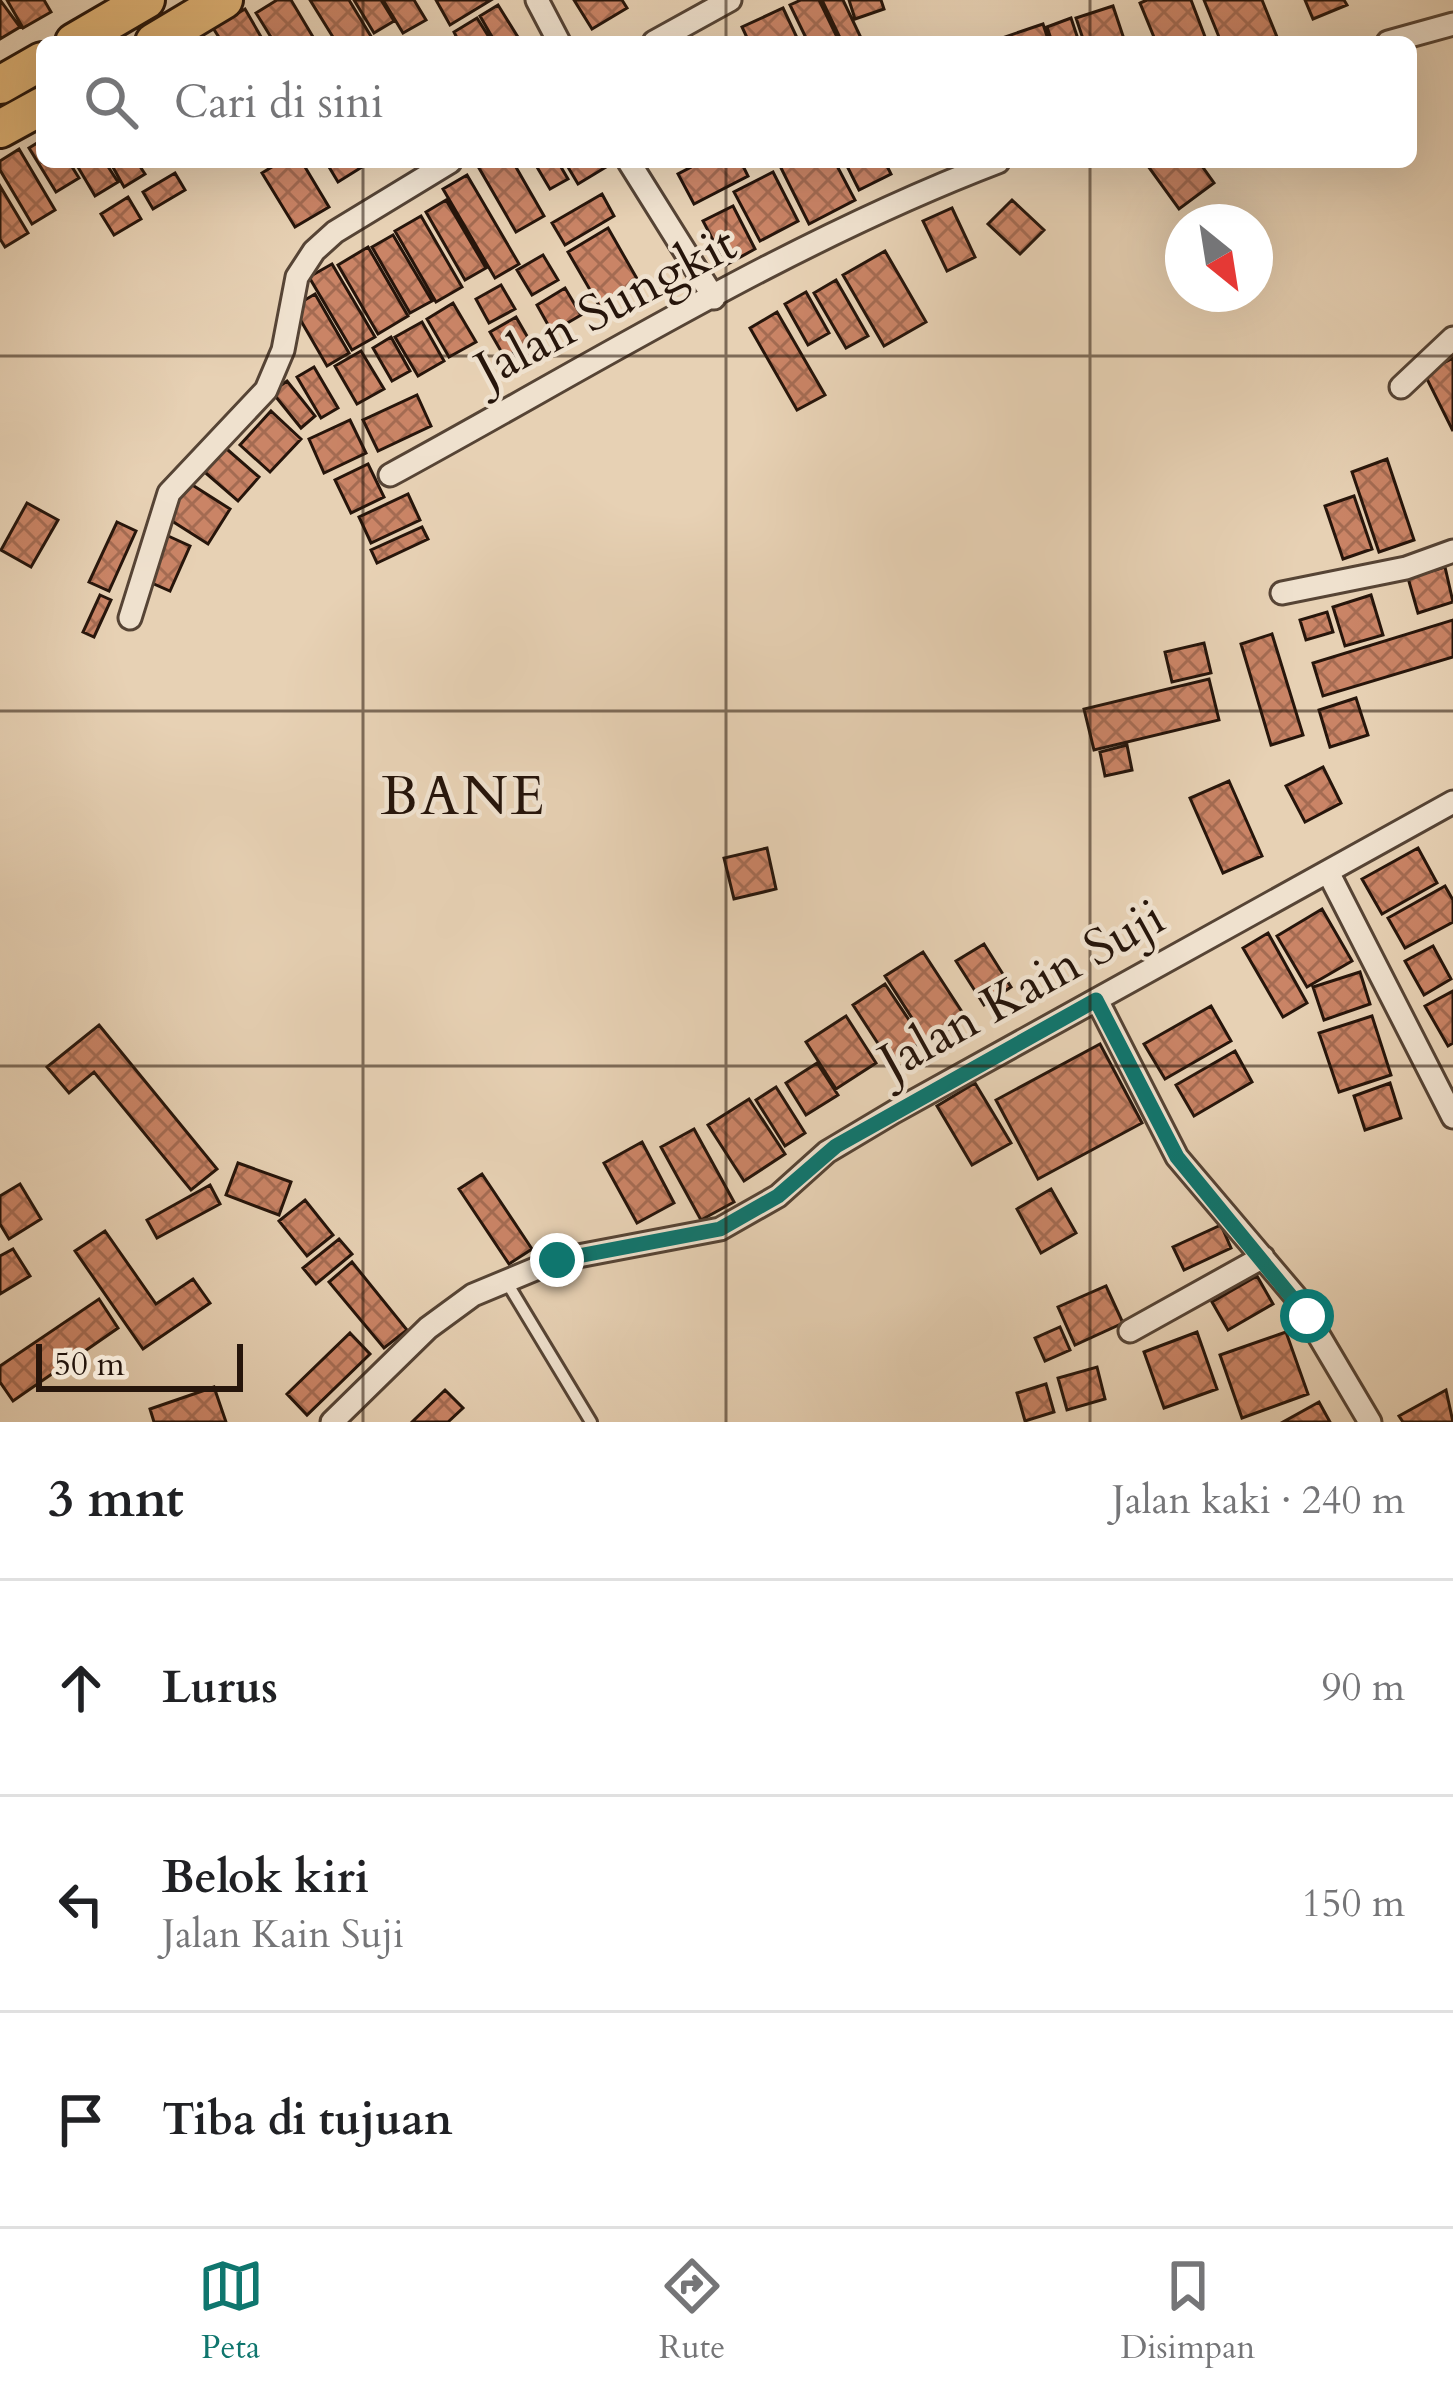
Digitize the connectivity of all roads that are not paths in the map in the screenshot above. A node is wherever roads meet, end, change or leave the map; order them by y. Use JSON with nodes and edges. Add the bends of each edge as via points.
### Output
{"nodes":[{"id":1,"x":146,"y":0,"type":"edge"},
{"id":2,"x":224,"y":0,"type":"edge"},
{"id":3,"x":537,"y":0,"type":"edge"},
{"id":4,"x":730,"y":0,"type":"edge"},
{"id":5,"x":1453,"y":24,"type":"edge"},
{"id":6,"x":84,"y":36,"type":"edge"},
{"id":7,"x":164,"y":36,"type":"edge"},
{"id":8,"x":556,"y":36,"type":"edge"},
{"id":9,"x":665,"y":36,"type":"edge"},
{"id":10,"x":1410,"y":36,"type":"edge"},
{"id":11,"x":36,"y":64,"type":"edge"},
{"id":12,"x":0,"y":85,"type":"edge"},
{"id":13,"x":36,"y":109,"type":"edge"},
{"id":14,"x":0,"y":129,"type":"edge"},
{"id":15,"x":440,"y":168,"type":"edge"},
{"id":16,"x":633,"y":168,"type":"edge"},
{"id":17,"x":983,"y":168,"type":"edge"},
{"id":18,"x":714,"y":298,"type":"junction"},
{"id":19,"x":1453,"y":338,"type":"edge"},
{"id":20,"x":1401,"y":387,"type":"dead end"},
{"id":21,"x":390,"y":475,"type":"dead end"},
{"id":22,"x":1453,"y":551,"type":"edge"},
{"id":23,"x":1282,"y":593,"type":"dead end"},
{"id":24,"x":130,"y":618,"type":"dead end"},
{"id":25,"x":1453,"y":802,"type":"edge"},
{"id":26,"x":1329,"y":874,"type":"junction"},
{"id":27,"x":1096,"y":1000,"type":"junction"},
{"id":28,"x":1453,"y":1117,"type":"edge"},
{"id":29,"x":1263,"y":1257,"type":"junction"},
{"id":30,"x":506,"y":1282,"type":"junction"},
{"id":31,"x":1130,"y":1331,"type":"dead end"},
{"id":32,"x":332,"y":1422,"type":"edge"},
{"id":33,"x":591,"y":1422,"type":"edge"},
{"id":34,"x":1370,"y":1422,"type":"edge"}],
"edges":[{"from":1,"to":6,"type":"highway"},
{"from":2,"to":7,"type":"highway"},
{"from":3,"to":8,"type":"street"},
{"from":4,"to":9,"type":"street"},
{"from":5,"to":10,"type":"street"},
{"from":11,"to":12,"type":"highway"},
{"from":13,"to":14,"type":"highway"},
{"from":15,"to":24,"type":"street","via":[[314,251],[297,277],[266,390],[169,493]]},
{"from":16,"to":18,"type":"street"},
{"from":17,"to":18,"type":"street","name":"Jalan Sungkit"},
{"from":18,"to":21,"type":"street","name":"Jalan Sungkit"},
{"from":19,"to":20,"type":"street"},
{"from":22,"to":23,"type":"street"},
{"from":25,"to":26,"type":"street","name":"Jalan Kain Suji"},
{"from":26,"to":27,"type":"street","name":"Jalan Kain Suji"},
{"from":26,"to":28,"type":"street"},
{"from":27,"to":29,"type":"street","via":[[1177,1157]]},
{"from":27,"to":30,"type":"street","name":"Jalan Kain Suji","via":[[836,1146],[778,1196],[720,1229],[557,1260]]},
{"from":29,"to":31,"type":"street"},
{"from":29,"to":34,"type":"street"},
{"from":30,"to":32,"type":"street","name":"Jalan Kain Suji","via":[[449,1311]]},
{"from":30,"to":33,"type":"lane"}]}
